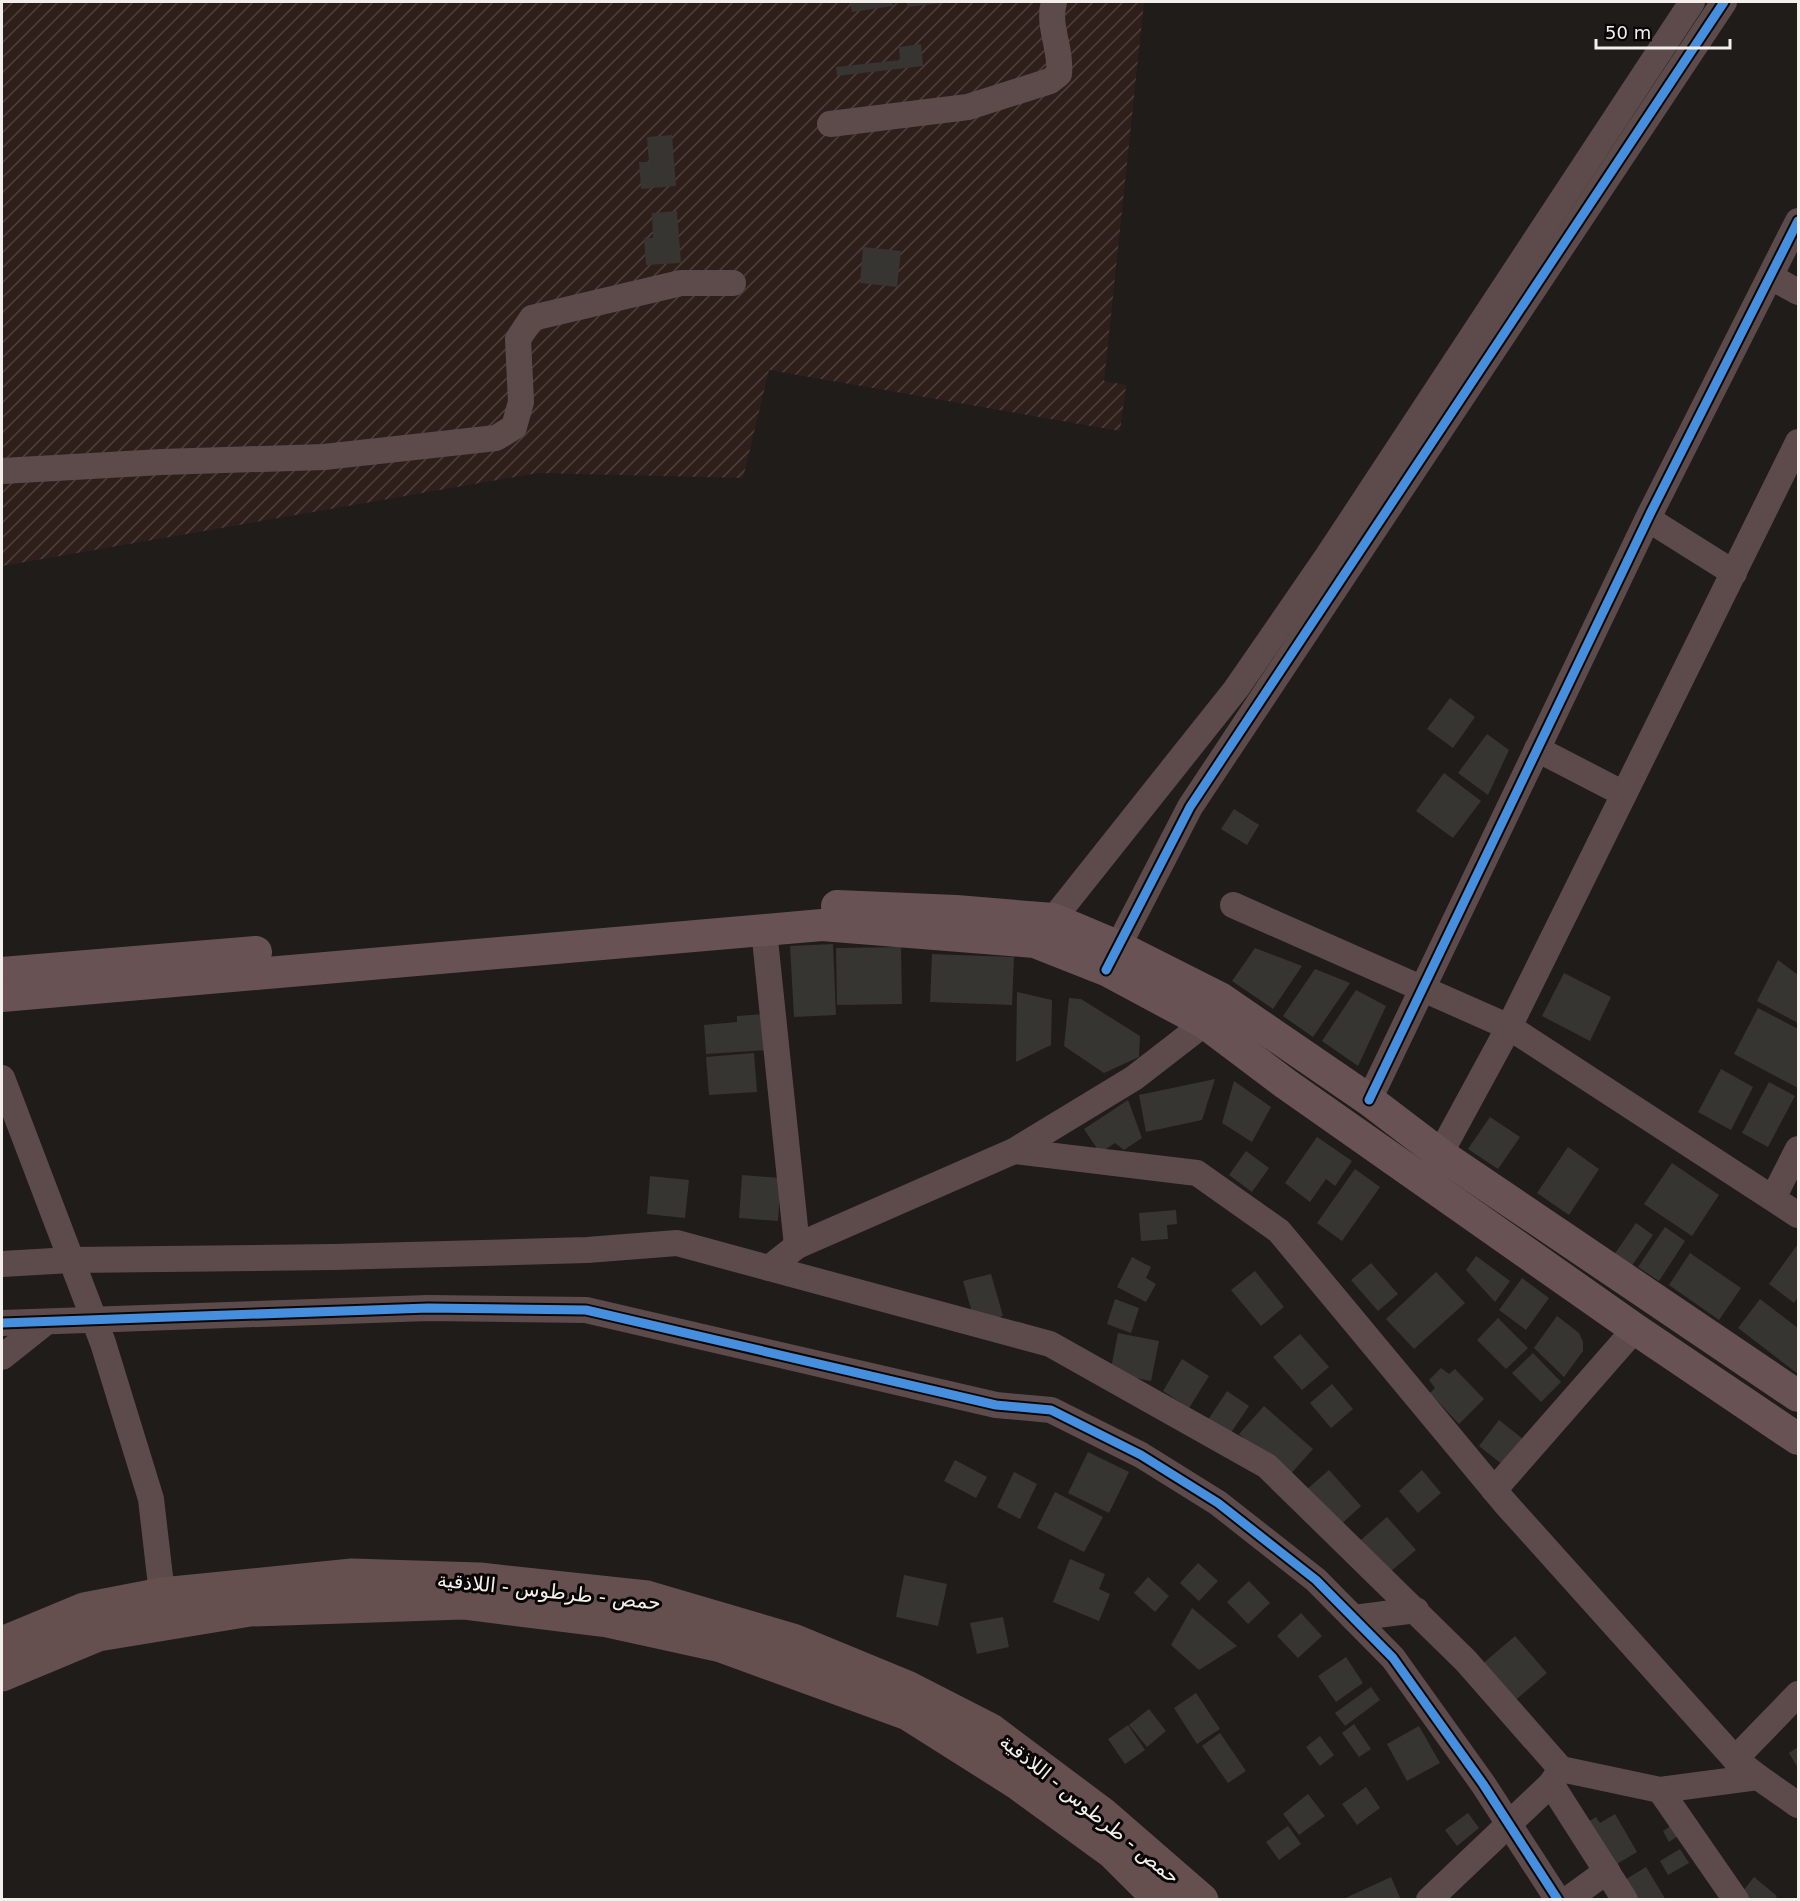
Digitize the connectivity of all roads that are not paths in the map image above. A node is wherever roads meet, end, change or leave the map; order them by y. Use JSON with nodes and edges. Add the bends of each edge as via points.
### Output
{"nodes":[{"id":1,"x":1054,"y":2,"type":"edge"},
{"id":2,"x":1692,"y":2,"type":"edge"},
{"id":3,"x":1724,"y":2,"type":"edge"},
{"id":4,"x":830,"y":124,"type":"dead end"},
{"id":5,"x":1798,"y":221,"type":"edge"},
{"id":6,"x":1771,"y":277,"type":"junction"},
{"id":7,"x":733,"y":283,"type":"dead end"},
{"id":8,"x":1798,"y":292,"type":"edge"},
{"id":9,"x":1798,"y":442,"type":"edge"},
{"id":10,"x":2,"y":471,"type":"edge"},
{"id":11,"x":1648,"y":519,"type":"junction"},
{"id":12,"x":1734,"y":573,"type":"junction"},
{"id":13,"x":1537,"y":749,"type":"junction"},
{"id":14,"x":1624,"y":794,"type":"junction"},
{"id":15,"x":1233,"y":905,"type":"dead end"},
{"id":16,"x":764,"y":930,"type":"junction"},
{"id":17,"x":1044,"y":930,"type":"junction"},
{"id":18,"x":1112,"y":958,"type":"junction"},
{"id":19,"x":2,"y":973,"type":"edge"},
{"id":20,"x":1421,"y":988,"type":"junction"},
{"id":21,"x":2,"y":996,"type":"edge"},
{"id":22,"x":1212,"y":1011,"type":"junction"},
{"id":23,"x":1509,"y":1027,"type":"junction"},
{"id":24,"x":2,"y":1078,"type":"edge"},
{"id":25,"x":1369,"y":1100,"type":"junction"},
{"id":26,"x":1798,"y":1149,"type":"edge"},
{"id":27,"x":1014,"y":1151,"type":"junction"},
{"id":28,"x":1440,"y":1154,"type":"junction"},
{"id":29,"x":1773,"y":1198,"type":"junction"},
{"id":30,"x":1798,"y":1215,"type":"edge"},
{"id":31,"x":797,"y":1246,"type":"junction"},
{"id":32,"x":71,"y":1260,"type":"junction"},
{"id":33,"x":2,"y":1264,"type":"edge"},
{"id":34,"x":769,"y":1268,"type":"junction"},
{"id":35,"x":94,"y":1321,"type":"junction"},
{"id":36,"x":46,"y":1322,"type":"junction"},
{"id":37,"x":2,"y":1323,"type":"edge"},
{"id":38,"x":1635,"y":1329,"type":"junction"},
{"id":39,"x":2,"y":1357,"type":"edge"},
{"id":40,"x":1798,"y":1396,"type":"edge"},
{"id":41,"x":1798,"y":1439,"type":"edge"},
{"id":42,"x":1494,"y":1490,"type":"junction"},
{"id":43,"x":162,"y":1594,"type":"junction"},
{"id":44,"x":1416,"y":1610,"type":"junction"},
{"id":45,"x":1354,"y":1618,"type":"junction"},
{"id":46,"x":2,"y":1644,"type":"edge"},
{"id":47,"x":2,"y":1675,"type":"edge"},
{"id":48,"x":1798,"y":1694,"type":"edge"},
{"id":49,"x":1736,"y":1759,"type":"junction"},
{"id":50,"x":1556,"y":1776,"type":"junction"},
{"id":51,"x":1758,"y":1777,"type":"junction"},
{"id":52,"x":1660,"y":1790,"type":"junction"},
{"id":53,"x":1789,"y":1799,"type":"edge"},
{"id":54,"x":1798,"y":1814,"type":"edge"},
{"id":55,"x":1510,"y":1825,"type":"junction"},
{"id":56,"x":1607,"y":1871,"type":"junction"},
{"id":57,"x":1160,"y":1899,"type":"edge"},
{"id":58,"x":1202,"y":1899,"type":"edge"},
{"id":59,"x":1429,"y":1899,"type":"edge"},
{"id":60,"x":1558,"y":1899,"type":"edge"},
{"id":61,"x":1567,"y":1899,"type":"edge"},
{"id":62,"x":1625,"y":1899,"type":"edge"},
{"id":63,"x":1736,"y":1899,"type":"edge"}],
"edges":[{"from":1,"to":4,"type":"street","via":[[1050,14],[1060,61],[1059,74],[1050,81],[968,107]]},
{"from":2,"to":17,"type":"street","via":[[1334,547],[1236,689]]},
{"from":3,"to":18,"type":"street","via":[[1190,807]]},
{"from":5,"to":6,"type":"street"},
{"from":6,"to":8,"type":"street"},
{"from":6,"to":11,"type":"street"},
{"from":7,"to":10,"type":"street","via":[[681,283],[532,318],[518,339],[521,402],[514,427],[496,438],[324,457]]},
{"from":9,"to":12,"type":"street"},
{"from":11,"to":12,"type":"street"},
{"from":11,"to":13,"type":"street"},
{"from":12,"to":14,"type":"street"},
{"from":13,"to":14,"type":"street"},
{"from":13,"to":20,"type":"street"},
{"from":14,"to":23,"type":"street"},
{"from":15,"to":20,"type":"street"},
{"from":16,"to":17,"type":"main road","via":[[822,925]]},
{"from":16,"to":21,"type":"main road"},
{"from":16,"to":31,"type":"street"},
{"from":17,"to":18,"type":"main road"},
{"from":17,"to":19,"type":"main road","via":[[956,910],[825,905]]},
{"from":18,"to":22,"type":"main road"},
{"from":20,"to":23,"type":"street"},
{"from":20,"to":25,"type":"street"},
{"from":22,"to":25,"type":"main road"},
{"from":22,"to":27,"type":"street","via":[[1134,1077]]},
{"from":22,"to":38,"type":"main road","via":[[1296,1091]]},
{"from":23,"to":28,"type":"street"},
{"from":23,"to":29,"type":"street"},
{"from":24,"to":32,"type":"street"},
{"from":25,"to":28,"type":"main road"},
{"from":26,"to":29,"type":"street"},
{"from":27,"to":31,"type":"street"},
{"from":27,"to":42,"type":"street","via":[[1197,1173],[1280,1231]]},
{"from":28,"to":40,"type":"main road"},
{"from":29,"to":30,"type":"street"},
{"from":31,"to":34,"type":"street"},
{"from":32,"to":33,"type":"street"},
{"from":32,"to":34,"type":"street","via":[[345,1257],[677,1244]]},
{"from":32,"to":35,"type":"street"},
{"from":34,"to":44,"type":"street","via":[[1050,1344],[1267,1466]]},
{"from":35,"to":36,"type":"street"},
{"from":35,"to":43,"type":"street","via":[[151,1499]]},
{"from":35,"to":45,"type":"street","via":[[428,1308],[586,1310],[996,1405],[1051,1410],[1141,1455],[1218,1503],[1316,1580]]},
{"from":36,"to":37,"type":"street"},
{"from":36,"to":39,"type":"street"},
{"from":38,"to":41,"type":"main road"},
{"from":38,"to":42,"type":"street"},
{"from":42,"to":49,"type":"street"},
{"from":43,"to":46,"type":"highway","name":"حمص - طرطوس - اللاذقية","via":[[84,1609]]},
{"from":43,"to":58,"type":"highway","name":"حمص - طرطوس - اللاذقية","via":[[364,1575],[480,1579],[647,1598],[681,1607],[793,1640],[907,1687],[991,1730],[1103,1814]]},
{"from":44,"to":45,"type":"street"},
{"from":44,"to":50,"type":"street","via":[[1466,1661]]},
{"from":45,"to":55,"type":"street","via":[[1393,1658]]},
{"from":47,"to":57,"type":"highway","name":"حمص - طرطوس - اللاذقية","via":[[98,1635],[250,1610],[463,1603],[607,1621],[721,1646],[908,1714],[1017,1783],[1113,1853]]},
{"from":48,"to":49,"type":"street"},
{"from":49,"to":51,"type":"street"},
{"from":50,"to":52,"type":"street"},
{"from":50,"to":55,"type":"street"},
{"from":50,"to":56,"type":"street"},
{"from":51,"to":52,"type":"street"},
{"from":51,"to":53,"type":"street"},
{"from":52,"to":63,"type":"street"},
{"from":53,"to":54,"type":"street"},
{"from":55,"to":59,"type":"street"},
{"from":55,"to":60,"type":"street"},
{"from":56,"to":61,"type":"street"},
{"from":56,"to":62,"type":"street"}]}
